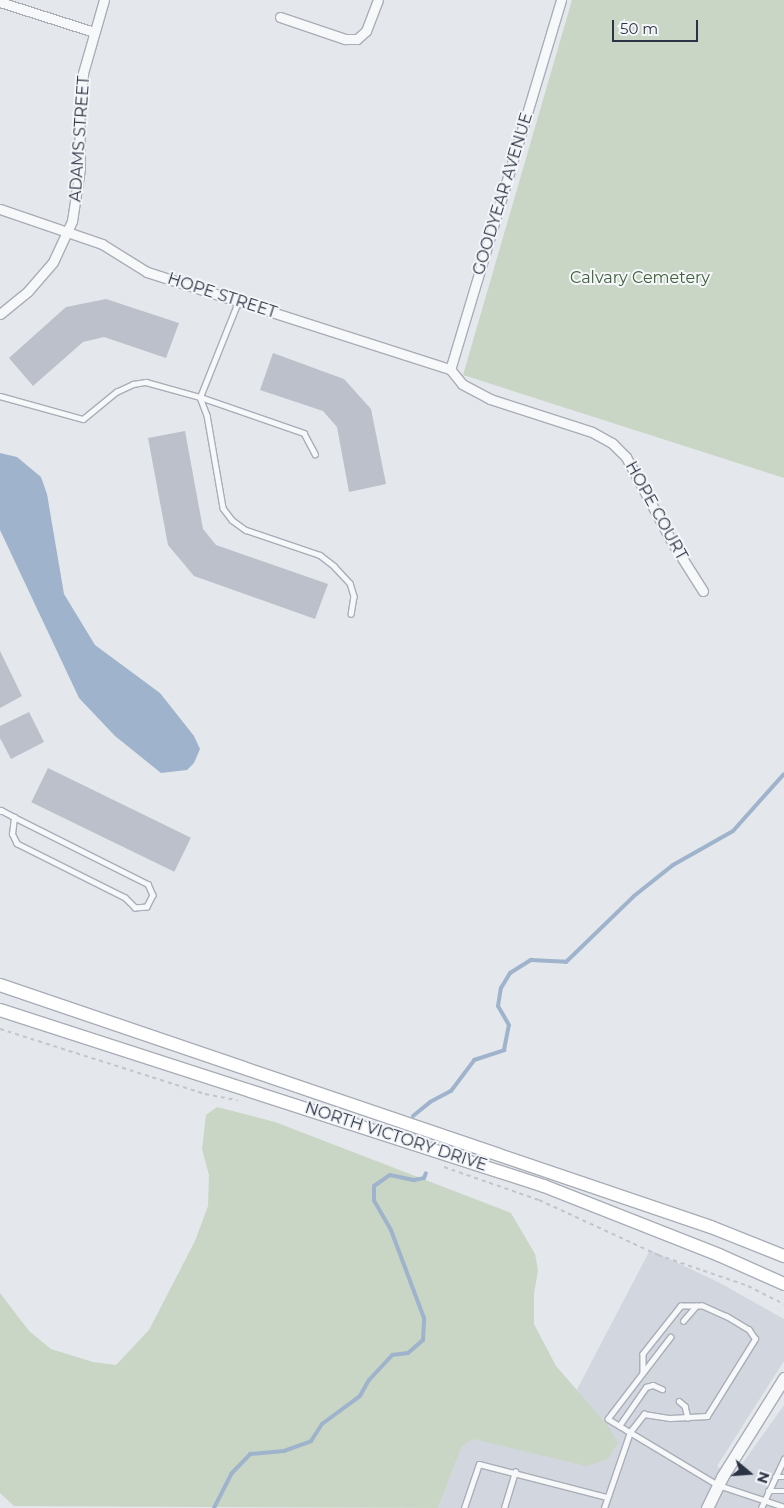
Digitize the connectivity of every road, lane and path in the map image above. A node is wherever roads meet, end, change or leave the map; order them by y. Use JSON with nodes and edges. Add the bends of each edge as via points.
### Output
{"nodes":[{"id":1,"x":104,"y":0,"type":"edge"},
{"id":2,"x":378,"y":0,"type":"edge"},
{"id":3,"x":561,"y":0,"type":"edge"},
{"id":4,"x":0,"y":2,"type":"edge"},
{"id":5,"x":280,"y":17,"type":"dead end"},
{"id":6,"x":94,"y":32,"type":"junction"},
{"id":7,"x":0,"y":209,"type":"edge"},
{"id":8,"x":68,"y":234,"type":"junction"},
{"id":9,"x":238,"y":302,"type":"junction"},
{"id":10,"x":0,"y":314,"type":"edge"},
{"id":11,"x":450,"y":369,"type":"junction"},
{"id":12,"x":0,"y":396,"type":"edge"},
{"id":13,"x":200,"y":397,"type":"junction"},
{"id":14,"x":315,"y":454,"type":"dead end"},
{"id":15,"x":703,"y":591,"type":"dead end"},
{"id":16,"x":351,"y":614,"type":"dead end"},
{"id":17,"x":0,"y":811,"type":"edge"},
{"id":18,"x":14,"y":816,"type":"junction"},
{"id":19,"x":0,"y":985,"type":"edge"},
{"id":20,"x":0,"y":1010,"type":"edge"},
{"id":21,"x":0,"y":1029,"type":"edge"},
{"id":22,"x":239,"y":1101,"type":"dead end"},
{"id":23,"x":539,"y":1200,"type":"dead end"},
{"id":24,"x":784,"y":1256,"type":"edge"},
{"id":25,"x":784,"y":1284,"type":"edge"},
{"id":26,"x":784,"y":1304,"type":"edge"},
{"id":27,"x":696,"y":1306,"type":"junction"},
{"id":28,"x":684,"y":1321,"type":"dead end"},
{"id":29,"x":671,"y":1336,"type":"dead end"},
{"id":30,"x":643,"y":1372,"type":"junction"},
{"id":31,"x":784,"y":1378,"type":"edge"},
{"id":32,"x":662,"y":1389,"type":"dead end"},
{"id":33,"x":679,"y":1401,"type":"dead end"},
{"id":34,"x":688,"y":1418,"type":"junction"},
{"id":35,"x":619,"y":1426,"type":"junction"},
{"id":36,"x":630,"y":1432,"type":"junction"},
{"id":37,"x":783,"y":1462,"type":"edge"},
{"id":38,"x":515,"y":1472,"type":"junction"},
{"id":39,"x":775,"y":1477,"type":"junction"},
{"id":40,"x":784,"y":1477,"type":"edge"},
{"id":41,"x":718,"y":1485,"type":"junction"},
{"id":42,"x":768,"y":1491,"type":"junction"},
{"id":43,"x":784,"y":1491,"type":"edge"},
{"id":44,"x":607,"y":1497,"type":"junction"},
{"id":45,"x":764,"y":1501,"type":"junction"},
{"id":46,"x":784,"y":1507,"type":"edge"},
{"id":47,"x":464,"y":1508,"type":"edge"},
{"id":48,"x":504,"y":1508,"type":"edge"},
{"id":49,"x":604,"y":1508,"type":"edge"},
{"id":50,"x":707,"y":1508,"type":"edge"},
{"id":51,"x":761,"y":1508,"type":"edge"}],
"edges":[{"from":1,"to":6,"type":"street","name":"ADAMS STREET"},
{"from":2,"to":5,"type":"street","via":[[366,31],[357,39],[345,39]]},
{"from":3,"to":11,"type":"street","name":"GOODYEAR AVENUE"},
{"from":4,"to":6,"type":"street"},
{"from":6,"to":8,"type":"street","name":"ADAMS STREET","via":[[79,104],[78,198]]},
{"from":7,"to":8,"type":"street","name":"HOPE STREET"},
{"from":8,"to":9,"type":"street","name":"HOPE STREET","via":[[102,244],[147,272]]},
{"from":8,"to":10,"type":"street","name":"ADAMS STREET","via":[[53,262],[28,291]]},
{"from":9,"to":11,"type":"street","name":"HOPE STREET"},
{"from":9,"to":13,"type":"lane"},
{"from":11,"to":15,"type":"street","name":"HOPE COURT","via":[[462,384],[490,399],[592,432],[612,443],[626,457]]},
{"from":12,"to":13,"type":"lane","via":[[83,419],[116,392],[133,384],[146,382]]},
{"from":13,"to":14,"type":"lane","via":[[304,433]]},
{"from":13,"to":16,"type":"lane","via":[[207,415],[223,508],[246,530],[320,556],[334,566],[350,583],[354,596]]},
{"from":17,"to":18,"type":"lane"},
{"from":18,"to":18,"type":"lane","via":[[148,884],[153,895],[147,907],[135,908],[125,898],[17,844],[12,834]]},
{"from":19,"to":24,"type":"main road","name":"NORTH VICTORY DRIVE","via":[[754,1242]]},
{"from":20,"to":25,"type":"main road","name":"NORTH VICTORY DRIVE","via":[[544,1186],[728,1258]]},
{"from":21,"to":22,"type":"path","via":[[205,1094]]},
{"from":23,"to":26,"type":"path","via":[[658,1255],[748,1286]]},
{"from":27,"to":28,"type":"lane"},
{"from":27,"to":30,"type":"lane","via":[[681,1306],[655,1337],[643,1354]]},
{"from":27,"to":34,"type":"lane","via":[[750,1330],[755,1339],[707,1416]]},
{"from":29,"to":30,"type":"lane"},
{"from":30,"to":35,"type":"lane","via":[[608,1419]]},
{"from":31,"to":41,"type":"street"},
{"from":32,"to":35,"type":"lane","via":[[653,1385],[646,1387]]},
{"from":33,"to":34,"type":"lane","via":[[685,1406]]},
{"from":34,"to":36,"type":"lane","via":[[644,1414]]},
{"from":35,"to":36,"type":"lane"},
{"from":36,"to":41,"type":"lane"},
{"from":36,"to":44,"type":"lane"},
{"from":37,"to":39,"type":"lane"},
{"from":38,"to":44,"type":"lane"},
{"from":38,"to":47,"type":"lane","via":[[479,1464]]},
{"from":38,"to":48,"type":"lane"},
{"from":39,"to":40,"type":"lane"},
{"from":39,"to":42,"type":"lane"},
{"from":41,"to":45,"type":"lane"},
{"from":41,"to":50,"type":"street"},
{"from":42,"to":43,"type":"lane"},
{"from":42,"to":45,"type":"lane"},
{"from":44,"to":49,"type":"lane"},
{"from":45,"to":46,"type":"lane"},
{"from":45,"to":51,"type":"lane"}]}
